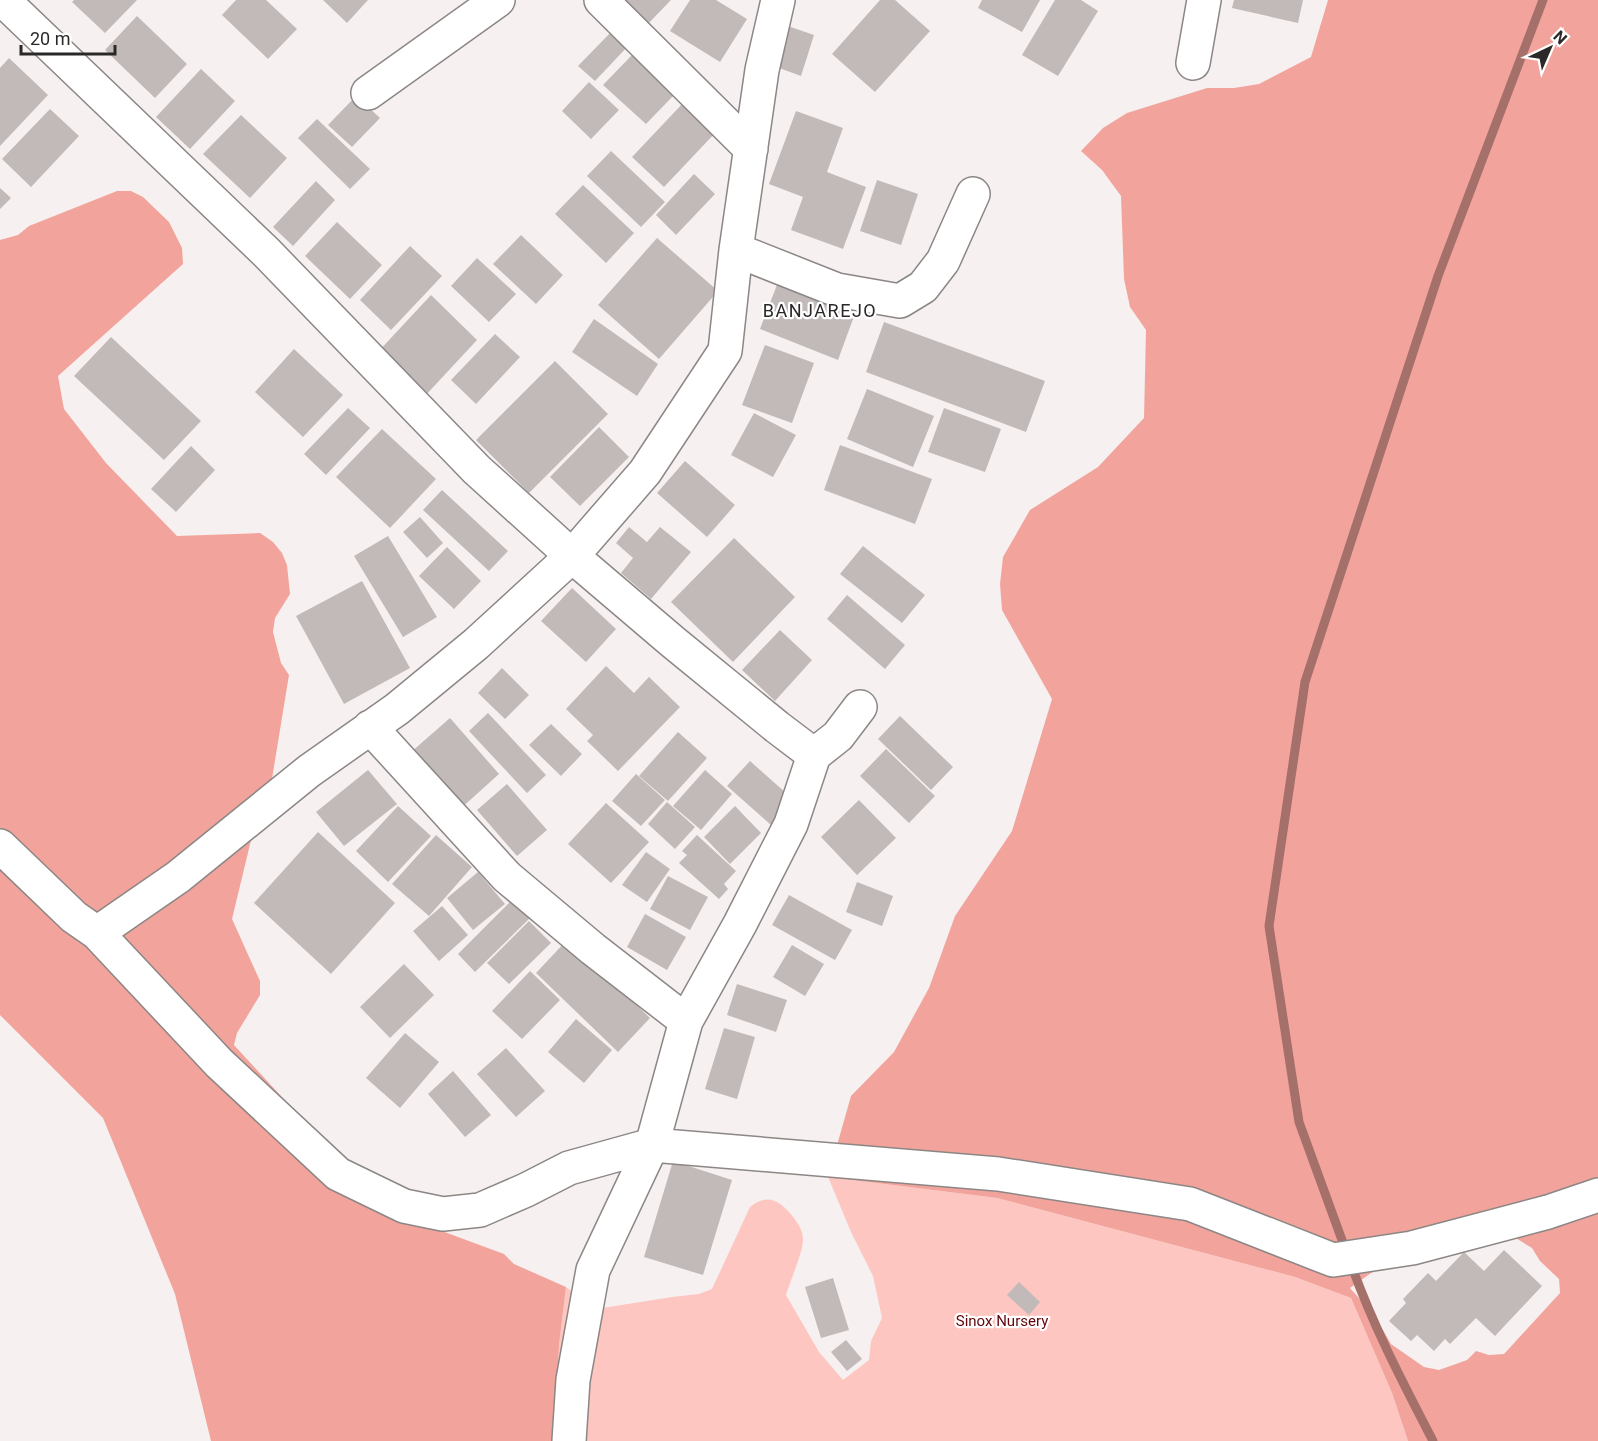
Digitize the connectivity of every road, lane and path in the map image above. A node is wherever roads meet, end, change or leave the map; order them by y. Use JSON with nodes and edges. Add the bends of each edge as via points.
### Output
{"nodes":[{"id":1,"x":3,"y":0,"type":"edge"},
{"id":2,"x":498,"y":0,"type":"edge"},
{"id":3,"x":601,"y":0,"type":"edge"},
{"id":4,"x":778,"y":0,"type":"edge"},
{"id":5,"x":1204,"y":0,"type":"edge"},
{"id":6,"x":1193,"y":63,"type":"dead end"},
{"id":7,"x":368,"y":93,"type":"dead end"},
{"id":8,"x":751,"y":149,"type":"junction"},
{"id":9,"x":973,"y":194,"type":"dead end"},
{"id":10,"x":736,"y":250,"type":"junction"},
{"id":11,"x":572,"y":556,"type":"junction"},
{"id":12,"x":860,"y":707,"type":"dead end"},
{"id":13,"x":370,"y":726,"type":"junction"},
{"id":14,"x":814,"y":755,"type":"junction"},
{"id":15,"x":0,"y":846,"type":"edge"},
{"id":16,"x":97,"y":933,"type":"junction"},
{"id":17,"x":686,"y":1021,"type":"junction"},
{"id":18,"x":652,"y":1145,"type":"junction"},
{"id":19,"x":1598,"y":1195,"type":"edge"},
{"id":20,"x":569,"y":1441,"type":"edge"}],
"edges":[{"from":1,"to":11,"type":"street","via":[[267,253],[477,471]]},
{"from":2,"to":7,"type":"street"},
{"from":3,"to":8,"type":"street"},
{"from":4,"to":8,"type":"street","via":[[762,70]]},
{"from":5,"to":6,"type":"street"},
{"from":8,"to":10,"type":"street"},
{"from":9,"to":10,"type":"street","via":[[943,261],[923,287],[900,301],[837,290]]},
{"from":10,"to":11,"type":"street","via":[[724,351],[645,471]]},
{"from":11,"to":13,"type":"street","via":[[476,644],[397,710]]},
{"from":11,"to":14,"type":"street"},
{"from":12,"to":14,"type":"street","via":[[838,736]]},
{"from":13,"to":16,"type":"street","via":[[178,878]]},
{"from":13,"to":17,"type":"street","via":[[507,877]]},
{"from":14,"to":17,"type":"street","via":[[791,824]]},
{"from":15,"to":16,"type":"street","via":[[74,917]]},
{"from":16,"to":18,"type":"street","via":[[219,1063],[338,1174],[405,1206],[443,1214],[480,1209],[569,1168]]},
{"from":17,"to":18,"type":"street"},
{"from":18,"to":19,"type":"street","via":[[998,1174],[1190,1204],[1333,1260],[1412,1248]]},
{"from":18,"to":20,"type":"street","via":[[593,1270],[573,1380]]}]}
